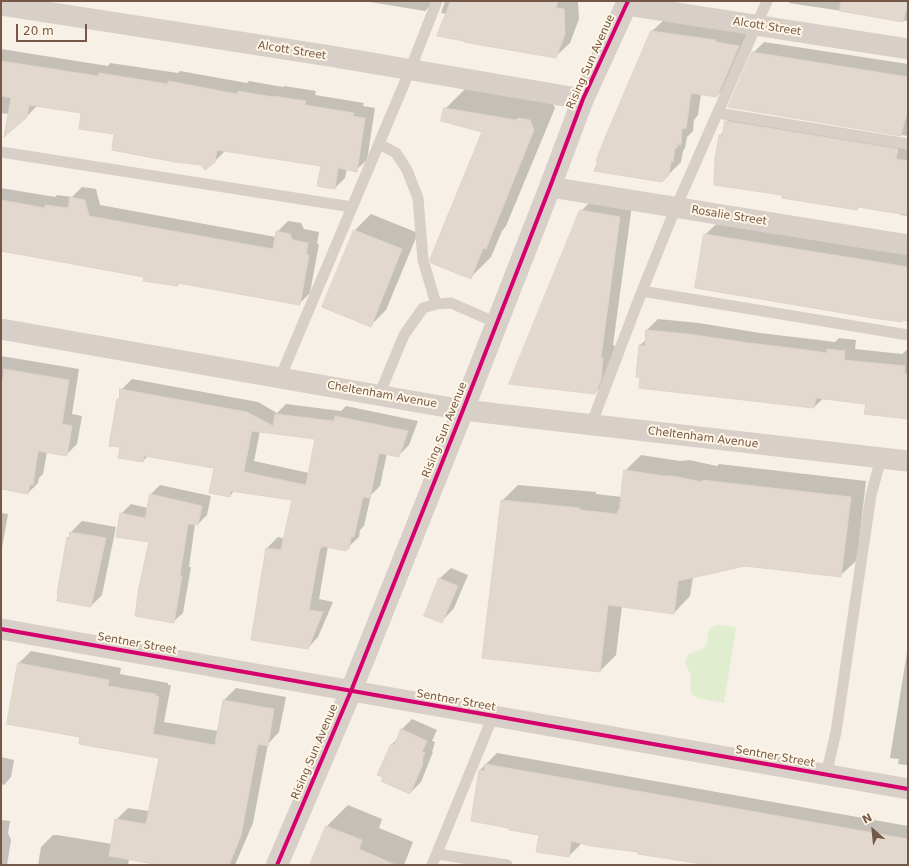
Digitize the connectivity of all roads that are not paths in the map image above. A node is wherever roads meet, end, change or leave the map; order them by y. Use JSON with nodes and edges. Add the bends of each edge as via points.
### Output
{"nodes":[{"id":1,"x":437,"y":1,"type":"edge"},
{"id":2,"x":767,"y":1,"type":"edge"},
{"id":3,"x":627,"y":3,"type":"edge"},
{"id":4,"x":1,"y":5,"type":"edge"},
{"id":5,"x":756,"y":26,"type":"junction"},
{"id":6,"x":908,"y":49,"type":"edge"},
{"id":7,"x":410,"y":70,"type":"junction"},
{"id":8,"x":583,"y":99,"type":"junction"},
{"id":9,"x":718,"y":113,"type":"junction"},
{"id":10,"x":379,"y":144,"type":"junction"},
{"id":11,"x":908,"y":144,"type":"edge"},
{"id":12,"x":1,"y":152,"type":"edge"},
{"id":13,"x":550,"y":187,"type":"junction"},
{"id":14,"x":352,"y":207,"type":"junction"},
{"id":15,"x":676,"y":207,"type":"junction"},
{"id":16,"x":908,"y":245,"type":"edge"},
{"id":17,"x":642,"y":291,"type":"junction"},
{"id":18,"x":436,"y":304,"type":"junction"},
{"id":19,"x":497,"y":324,"type":"junction"},
{"id":20,"x":1,"y":329,"type":"edge"},
{"id":21,"x":908,"y":335,"type":"edge"},
{"id":22,"x":280,"y":378,"type":"junction"},
{"id":23,"x":380,"y":395,"type":"junction"},
{"id":24,"x":463,"y":410,"type":"junction"},
{"id":25,"x":591,"y":425,"type":"junction"},
{"id":26,"x":881,"y":458,"type":"junction"},
{"id":27,"x":908,"y":461,"type":"edge"},
{"id":28,"x":1,"y":629,"type":"edge"},
{"id":29,"x":350,"y":691,"type":"junction"},
{"id":30,"x":493,"y":716,"type":"junction"},
{"id":31,"x":826,"y":775,"type":"junction"},
{"id":32,"x":908,"y":789,"type":"edge"},
{"id":33,"x":437,"y":854,"type":"junction"},
{"id":34,"x":277,"y":865,"type":"edge"},
{"id":35,"x":432,"y":865,"type":"edge"},
{"id":36,"x":507,"y":865,"type":"edge"}],
"edges":[{"from":1,"to":7,"type":"lane"},
{"from":2,"to":5,"type":"lane"},
{"from":3,"to":5,"type":"street","name":"Alcott Street"},
{"from":3,"to":8,"type":"main road","name":"Rising Sun Avenue"},
{"from":4,"to":7,"type":"street","name":"Alcott Street"},
{"from":5,"to":6,"type":"street","name":"Alcott Street"},
{"from":5,"to":9,"type":"lane"},
{"from":7,"to":8,"type":"street","name":"Alcott Street"},
{"from":7,"to":10,"type":"lane"},
{"from":8,"to":13,"type":"main road","name":"Rising Sun Avenue"},
{"from":9,"to":11,"type":"lane"},
{"from":9,"to":15,"type":"lane"},
{"from":10,"to":14,"type":"lane"},
{"from":10,"to":18,"type":"lane","via":[[396,153],[407,170],[418,198],[424,260]]},
{"from":12,"to":14,"type":"lane"},
{"from":13,"to":15,"type":"street","name":"Rosalie Street"},
{"from":13,"to":19,"type":"main road","name":"Rising Sun Avenue"},
{"from":14,"to":22,"type":"lane"},
{"from":15,"to":16,"type":"street","name":"Rosalie Street"},
{"from":15,"to":17,"type":"lane"},
{"from":17,"to":21,"type":"lane"},
{"from":17,"to":25,"type":"lane"},
{"from":18,"to":19,"type":"lane","via":[[451,303]]},
{"from":18,"to":23,"type":"lane","via":[[423,308],[404,335]]},
{"from":19,"to":24,"type":"main road","name":"Rising Sun Avenue"},
{"from":20,"to":22,"type":"street","name":"Cheltenham Avenue"},
{"from":22,"to":23,"type":"street","name":"Cheltenham Avenue"},
{"from":23,"to":24,"type":"street","name":"Cheltenham Avenue"},
{"from":24,"to":25,"type":"street","name":"Cheltenham Avenue"},
{"from":24,"to":29,"type":"main road","name":"Rising Sun Avenue"},
{"from":25,"to":26,"type":"street","name":"Cheltenham Avenue"},
{"from":26,"to":27,"type":"street","name":"Cheltenham Avenue"},
{"from":26,"to":31,"type":"lane","via":[[871,495],[836,732]]},
{"from":28,"to":29,"type":"street","name":"Sentner Street"},
{"from":29,"to":30,"type":"street","name":"Sentner Street"},
{"from":29,"to":34,"type":"main road","name":"Rising Sun Avenue"},
{"from":30,"to":31,"type":"street","name":"Sentner Street"},
{"from":30,"to":33,"type":"lane"},
{"from":31,"to":32,"type":"street","name":"Sentner Street"},
{"from":33,"to":35,"type":"lane"},
{"from":33,"to":36,"type":"lane"}]}
